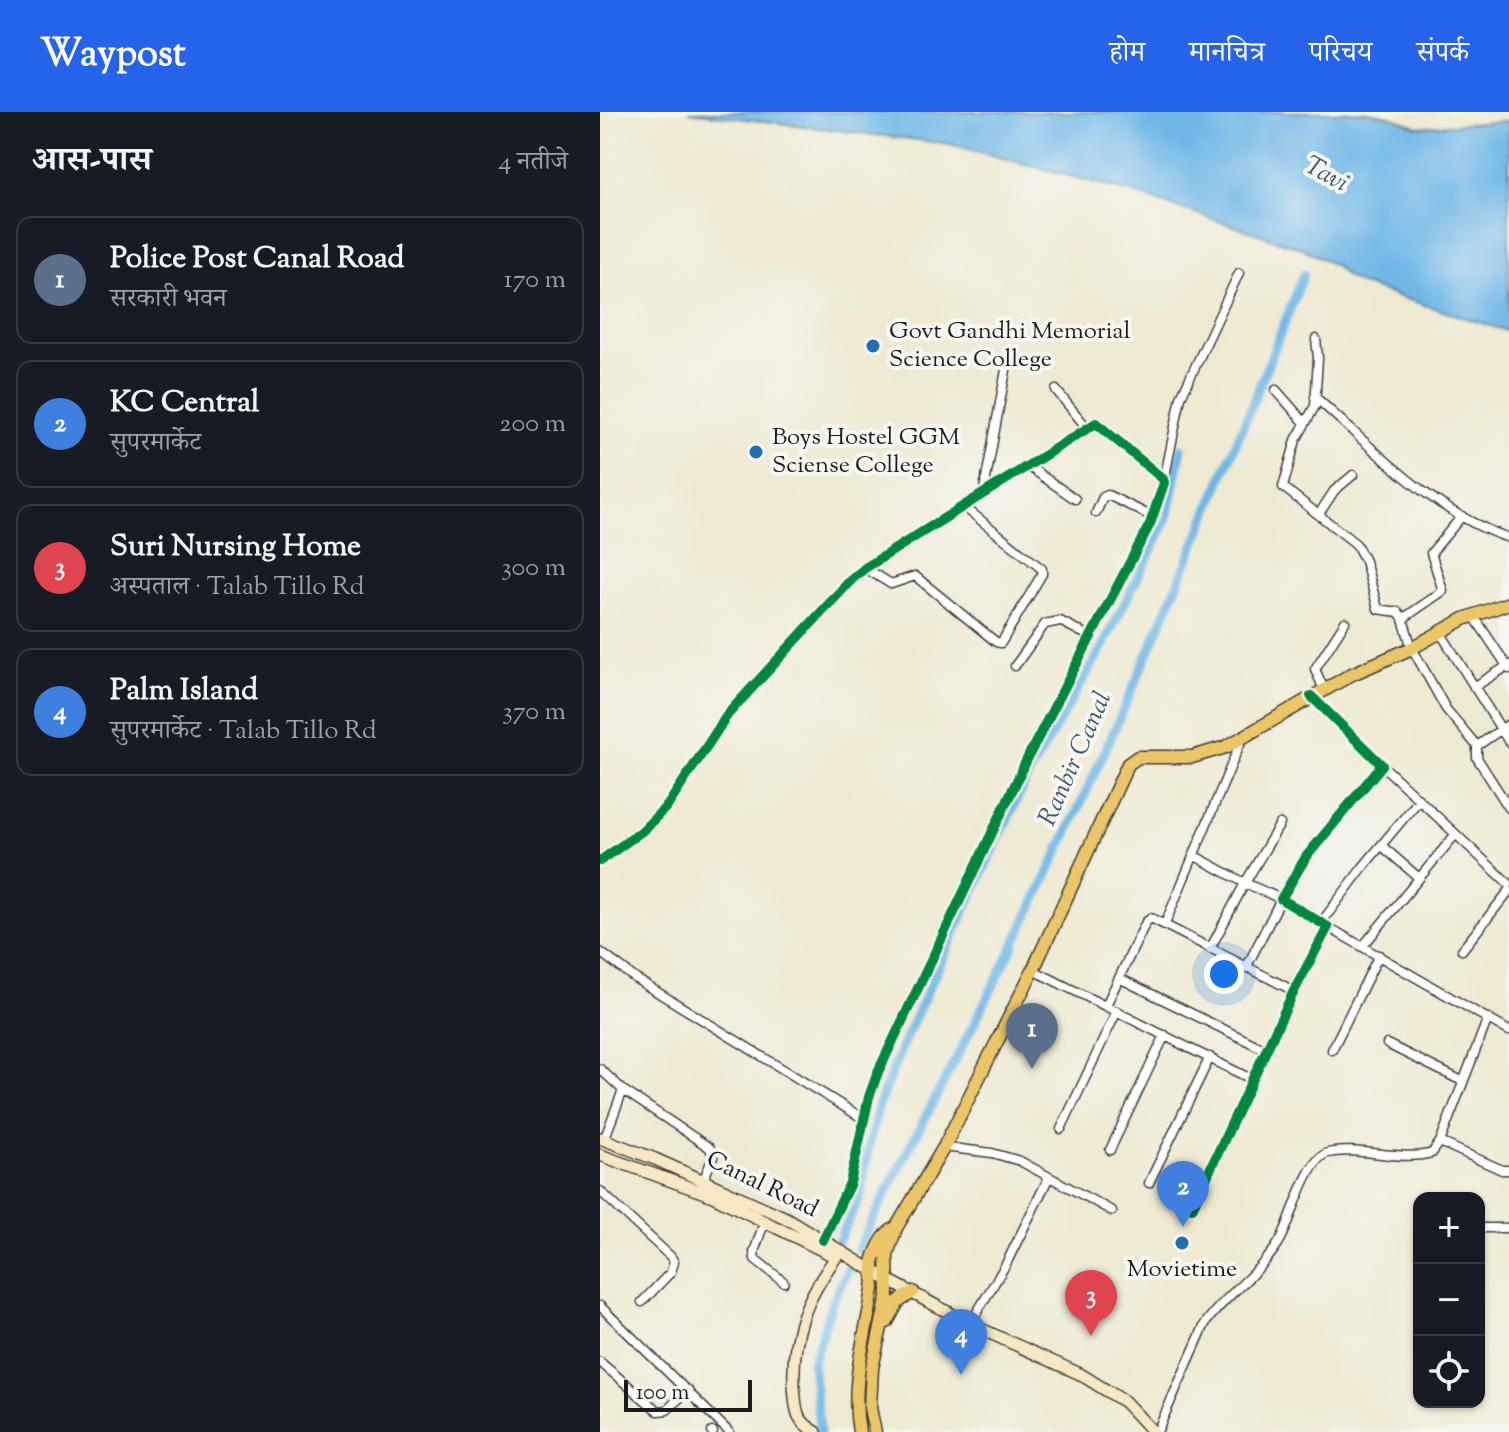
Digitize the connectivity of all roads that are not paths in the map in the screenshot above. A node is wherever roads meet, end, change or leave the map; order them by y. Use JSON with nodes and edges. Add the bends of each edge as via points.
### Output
{"nodes":[{"id":1,"x":1239,"y":273,"type":"dead end"},
{"id":2,"x":1316,"y":339,"type":"dead end"},
{"id":3,"x":1006,"y":370,"type":"dead end"},
{"id":4,"x":1056,"y":390,"type":"dead end"},
{"id":5,"x":1276,"y":390,"type":"dead end"},
{"id":6,"x":1315,"y":397,"type":"junction"},
{"id":7,"x":1305,"y":423,"type":"junction"},
{"id":8,"x":1087,"y":428,"type":"junction"},
{"id":9,"x":1028,"y":466,"type":"junction"},
{"id":10,"x":1353,"y":475,"type":"dead end"},
{"id":11,"x":1164,"y":481,"type":"junction"},
{"id":12,"x":983,"y":495,"type":"junction"},
{"id":13,"x":1075,"y":499,"type":"dead end"},
{"id":14,"x":963,"y":506,"type":"junction"},
{"id":15,"x":1096,"y":513,"type":"dead end"},
{"id":16,"x":1319,"y":514,"type":"junction"},
{"id":17,"x":1462,"y":516,"type":"junction"},
{"id":18,"x":1153,"y":517,"type":"junction"},
{"id":19,"x":1509,"y":538,"type":"edge"},
{"id":20,"x":865,"y":568,"type":"junction"},
{"id":21,"x":1509,"y":603,"type":"edge"},
{"id":22,"x":1473,"y":615,"type":"junction"},
{"id":23,"x":1345,"y":622,"type":"dead end"},
{"id":24,"x":1406,"y":624,"type":"junction"},
{"id":25,"x":1440,"y":632,"type":"junction"},
{"id":26,"x":1091,"y":637,"type":"junction"},
{"id":27,"x":1412,"y":648,"type":"junction"},
{"id":28,"x":1015,"y":666,"type":"dead end"},
{"id":29,"x":1508,"y":667,"type":"edge"},
{"id":30,"x":1322,"y":686,"type":"junction"},
{"id":31,"x":1474,"y":687,"type":"junction"},
{"id":32,"x":1311,"y":696,"type":"junction"},
{"id":33,"x":1505,"y":727,"type":"edge"},
{"id":34,"x":1242,"y":739,"type":"junction"},
{"id":35,"x":1509,"y":742,"type":"edge"},
{"id":36,"x":1477,"y":746,"type":"junction"},
{"id":37,"x":1382,"y":765,"type":"junction"},
{"id":38,"x":1509,"y":785,"type":"edge"},
{"id":39,"x":1498,"y":792,"type":"junction"},
{"id":40,"x":1419,"y":800,"type":"junction"},
{"id":41,"x":1509,"y":808,"type":"edge"},
{"id":42,"x":1280,"y":824,"type":"dead end"},
{"id":43,"x":1455,"y":835,"type":"junction"},
{"id":44,"x":1382,"y":846,"type":"junction"},
{"id":45,"x":1195,"y":856,"type":"junction"},
{"id":46,"x":600,"y":861,"type":"edge"},
{"id":47,"x":1419,"y":878,"type":"junction"},
{"id":48,"x":1245,"y":883,"type":"junction"},
{"id":49,"x":1509,"y":884,"type":"edge"},
{"id":50,"x":1509,"y":891,"type":"edge"},
{"id":51,"x":1281,"y":899,"type":"junction"},
{"id":52,"x":1165,"y":924,"type":"junction"},
{"id":53,"x":1325,"y":925,"type":"junction"},
{"id":54,"x":1363,"y":946,"type":"junction"},
{"id":55,"x":1210,"y":949,"type":"junction"},
{"id":56,"x":1462,"y":950,"type":"dead end"},
{"id":57,"x":600,"y":952,"type":"edge"},
{"id":58,"x":1379,"y":955,"type":"junction"},
{"id":59,"x":1246,"y":968,"type":"junction"},
{"id":60,"x":1033,"y":970,"type":"junction"},
{"id":61,"x":1119,"y":978,"type":"junction"},
{"id":62,"x":1294,"y":991,"type":"junction"},
{"id":63,"x":1106,"y":1005,"type":"junction"},
{"id":64,"x":1117,"y":1011,"type":"junction"},
{"id":65,"x":1488,"y":1018,"type":"junction"},
{"id":66,"x":1509,"y":1031,"type":"edge"},
{"id":67,"x":1165,"y":1035,"type":"junction"},
{"id":68,"x":1387,"y":1044,"type":"dead end"},
{"id":69,"x":1332,"y":1050,"type":"dead end"},
{"id":70,"x":1268,"y":1051,"type":"junction"},
{"id":71,"x":1210,"y":1057,"type":"junction"},
{"id":72,"x":600,"y":1069,"type":"edge"},
{"id":73,"x":1253,"y":1080,"type":"junction"},
{"id":74,"x":1462,"y":1081,"type":"junction"},
{"id":75,"x":623,"y":1090,"type":"junction"},
{"id":76,"x":864,"y":1119,"type":"junction"},
{"id":77,"x":1061,"y":1129,"type":"dead end"},
{"id":78,"x":602,"y":1139,"type":"edge"},
{"id":79,"x":1440,"y":1142,"type":"junction"},
{"id":80,"x":944,"y":1147,"type":"junction"},
{"id":81,"x":1110,"y":1150,"type":"dead end"},
{"id":82,"x":600,"y":1155,"type":"edge"},
{"id":83,"x":1509,"y":1170,"type":"edge"},
{"id":84,"x":1049,"y":1177,"type":"junction"},
{"id":85,"x":703,"y":1181,"type":"junction"},
{"id":86,"x":1149,"y":1183,"type":"dead end"},
{"id":87,"x":600,"y":1191,"type":"edge"},
{"id":88,"x":1192,"y":1208,"type":"dead end"},
{"id":89,"x":1112,"y":1211,"type":"dead end"},
{"id":90,"x":765,"y":1220,"type":"junction"},
{"id":91,"x":1485,"y":1228,"type":"edge"},
{"id":92,"x":1509,"y":1228,"type":"edge"},
{"id":93,"x":823,"y":1240,"type":"junction"},
{"id":94,"x":879,"y":1275,"type":"junction"},
{"id":95,"x":784,"y":1282,"type":"dead end"},
{"id":96,"x":913,"y":1292,"type":"junction"},
{"id":97,"x":642,"y":1302,"type":"dead end"},
{"id":98,"x":600,"y":1306,"type":"edge"},
{"id":99,"x":970,"y":1324,"type":"junction"},
{"id":100,"x":878,"y":1337,"type":"junction"},
{"id":101,"x":600,"y":1362,"type":"edge"},
{"id":102,"x":688,"y":1390,"type":"junction"},
{"id":103,"x":814,"y":1430,"type":"edge"},
{"id":104,"x":729,"y":1432,"type":"edge"},
{"id":105,"x":859,"y":1432,"type":"edge"},
{"id":106,"x":875,"y":1432,"type":"edge"},
{"id":107,"x":1155,"y":1432,"type":"edge"}],
"edges":[{"from":1,"to":11,"type":"street","via":[[1182,394]]},
{"from":2,"to":6,"type":"street"},
{"from":3,"to":12,"type":"street"},
{"from":4,"to":8,"type":"street"},
{"from":5,"to":7,"type":"street"},
{"from":6,"to":7,"type":"street"},
{"from":6,"to":17,"type":"street","via":[[1423,491]]},
{"from":7,"to":16,"type":"street","via":[[1282,485]]},
{"from":8,"to":9,"type":"street"},
{"from":8,"to":11,"type":"street","via":[[1101,425]]},
{"from":9,"to":12,"type":"street"},
{"from":9,"to":13,"type":"street"},
{"from":10,"to":16,"type":"street"},
{"from":11,"to":18,"type":"street"},
{"from":12,"to":14,"type":"street"},
{"from":14,"to":20,"type":"street"},
{"from":14,"to":20,"type":"street","via":[[1042,569],[1001,643],[915,576],[891,584]]},
{"from":15,"to":18,"type":"street","via":[[1108,495]]},
{"from":16,"to":24,"type":"street","via":[[1363,554],[1378,609],[1398,612]]},
{"from":17,"to":19,"type":"street"},
{"from":17,"to":24,"type":"street","via":[[1431,550],[1443,591]]},
{"from":18,"to":26,"type":"street"},
{"from":20,"to":46,"type":"street","via":[[728,714],[668,805]]},
{"from":21,"to":22,"type":"highway"},
{"from":22,"to":25,"type":"highway"},
{"from":22,"to":29,"type":"street"},
{"from":23,"to":30,"type":"street","via":[[1316,668]]},
{"from":24,"to":27,"type":"street"},
{"from":25,"to":27,"type":"highway"},
{"from":25,"to":31,"type":"street"},
{"from":26,"to":28,"type":"street","via":[[1060,621],[1045,624]]},
{"from":26,"to":76,"type":"street","via":[[878,1072]]},
{"from":27,"to":30,"type":"highway"},
{"from":27,"to":36,"type":"street","via":[[1446,709]]},
{"from":29,"to":31,"type":"street"},
{"from":30,"to":32,"type":"highway"},
{"from":31,"to":33,"type":"street"},
{"from":32,"to":34,"type":"highway"},
{"from":32,"to":37,"type":"street"},
{"from":33,"to":35,"type":"street"},
{"from":33,"to":36,"type":"street"},
{"from":34,"to":45,"type":"street"},
{"from":34,"to":60,"type":"highway","via":[[1192,757],[1138,757],[1128,764]]},
{"from":36,"to":39,"type":"street","via":[[1477,758]]},
{"from":37,"to":40,"type":"street"},
{"from":37,"to":51,"type":"street","via":[[1306,857]]},
{"from":38,"to":39,"type":"street"},
{"from":39,"to":41,"type":"street"},
{"from":40,"to":43,"type":"street"},
{"from":40,"to":44,"type":"street"},
{"from":42,"to":48,"type":"street"},
{"from":43,"to":47,"type":"street"},
{"from":43,"to":49,"type":"street"},
{"from":44,"to":47,"type":"street"},
{"from":44,"to":53,"type":"street"},
{"from":45,"to":48,"type":"street"},
{"from":45,"to":52,"type":"street"},
{"from":47,"to":54,"type":"street"},
{"from":48,"to":51,"type":"street"},
{"from":48,"to":55,"type":"street"},
{"from":50,"to":56,"type":"street"},
{"from":51,"to":53,"type":"street"},
{"from":51,"to":59,"type":"street"},
{"from":52,"to":55,"type":"street"},
{"from":52,"to":61,"type":"street","via":[[1154,918],[1146,922]]},
{"from":53,"to":54,"type":"street"},
{"from":53,"to":62,"type":"street"},
{"from":54,"to":58,"type":"street"},
{"from":55,"to":59,"type":"street"},
{"from":57,"to":76,"type":"street"},
{"from":58,"to":65,"type":"street"},
{"from":58,"to":69,"type":"street"},
{"from":59,"to":62,"type":"street"},
{"from":60,"to":63,"type":"street"},
{"from":60,"to":80,"type":"highway"},
{"from":61,"to":63,"type":"street"},
{"from":61,"to":70,"type":"street"},
{"from":62,"to":70,"type":"street"},
{"from":63,"to":64,"type":"street"},
{"from":64,"to":67,"type":"street"},
{"from":64,"to":77,"type":"street"},
{"from":65,"to":66,"type":"street"},
{"from":65,"to":74,"type":"street"},
{"from":67,"to":71,"type":"street"},
{"from":67,"to":81,"type":"street"},
{"from":68,"to":74,"type":"street"},
{"from":70,"to":73,"type":"street"},
{"from":71,"to":73,"type":"street"},
{"from":71,"to":86,"type":"street"},
{"from":72,"to":75,"type":"street"},
{"from":73,"to":88,"type":"street"},
{"from":74,"to":79,"type":"street"},
{"from":75,"to":78,"type":"street"},
{"from":75,"to":85,"type":"street","via":[[710,1148],[713,1157]]},
{"from":76,"to":93,"type":"street","via":[[850,1183]]},
{"from":78,"to":85,"type":"main road","name":"Canal Road"},
{"from":79,"to":83,"type":"street"},
{"from":79,"to":107,"type":"street","via":[[1424,1155],[1324,1155],[1315,1162],[1273,1251],[1205,1324]]},
{"from":80,"to":84,"type":"street","via":[[1008,1157]]},
{"from":80,"to":94,"type":"highway","via":[[896,1228]]},
{"from":82,"to":90,"type":"main road","name":"Canal Road"},
{"from":84,"to":89,"type":"street"},
{"from":84,"to":99,"type":"street"},
{"from":85,"to":93,"type":"main road","name":"Canal Road"},
{"from":87,"to":97,"type":"street","via":[[674,1262]]},
{"from":90,"to":95,"type":"street","via":[[755,1259]]},
{"from":90,"to":103,"type":"main road","name":"Canal Road","via":[[836,1257],[815,1286],[795,1342],[795,1400],[800,1421]]},
{"from":91,"to":92,"type":"street"},
{"from":93,"to":94,"type":"main road","name":"Canal Road"},
{"from":94,"to":96,"type":"main road","name":"Canal Road"},
{"from":94,"to":100,"type":"highway","via":[[888,1296]]},
{"from":94,"to":105,"type":"highway","via":[[857,1376]]},
{"from":96,"to":99,"type":"main road","name":"Canal Road"},
{"from":96,"to":100,"type":"highway","via":[[898,1302]]},
{"from":98,"to":102,"type":"street"},
{"from":99,"to":107,"type":"main road","name":"Canal Road","via":[[1108,1390]]},
{"from":100,"to":106,"type":"highway","via":[[870,1390]]},
{"from":101,"to":102,"type":"street","via":[[658,1411],[667,1410]]},
{"from":102,"to":104,"type":"street"}]}
